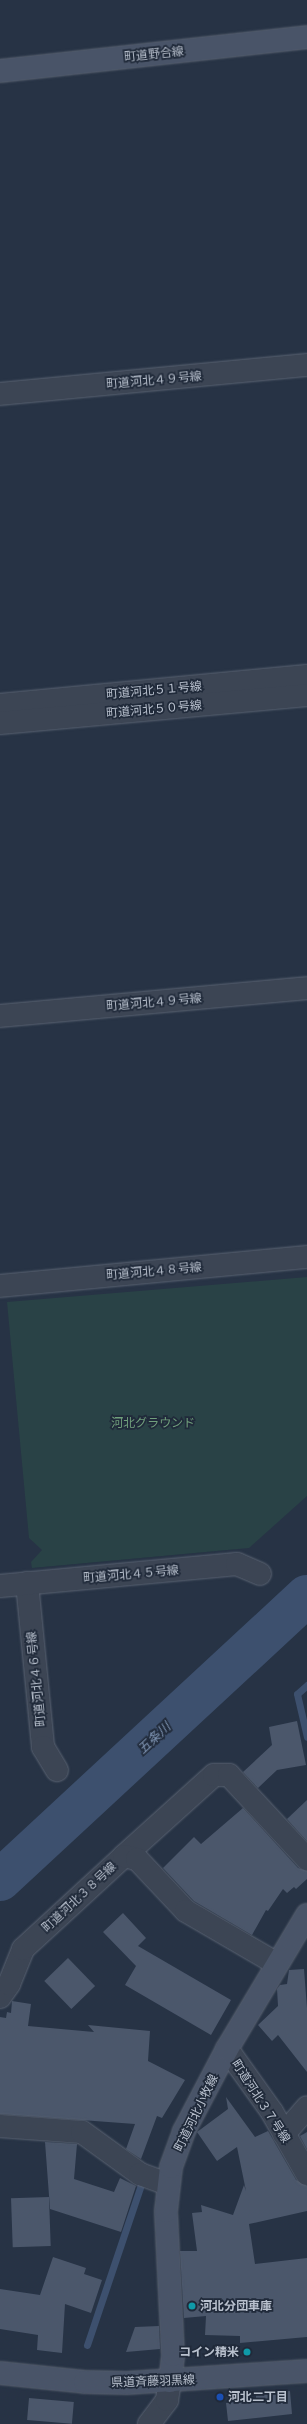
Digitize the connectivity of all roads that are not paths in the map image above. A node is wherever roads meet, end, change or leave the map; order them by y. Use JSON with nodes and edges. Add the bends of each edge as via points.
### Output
{"nodes":[{"id":1,"x":307,"y":38,"type":"edge"},
{"id":2,"x":0,"y":70,"type":"edge"},
{"id":3,"x":307,"y":365,"type":"edge"},
{"id":4,"x":0,"y":394,"type":"edge"},
{"id":5,"x":307,"y":676,"type":"edge"},
{"id":6,"x":307,"y":695,"type":"edge"},
{"id":7,"x":0,"y":705,"type":"edge"},
{"id":8,"x":0,"y":723,"type":"edge"},
{"id":9,"x":307,"y":988,"type":"edge"},
{"id":10,"x":0,"y":1016,"type":"edge"},
{"id":11,"x":307,"y":1257,"type":"edge"},
{"id":12,"x":0,"y":1286,"type":"edge"},
{"id":13,"x":260,"y":1574,"type":"dead end"},
{"id":14,"x":27,"y":1583,"type":"junction"},
{"id":15,"x":0,"y":1586,"type":"edge"},
{"id":16,"x":57,"y":1770,"type":"dead end"},
{"id":17,"x":124,"y":1856,"type":"junction"},
{"id":18,"x":307,"y":1859,"type":"edge"},
{"id":19,"x":305,"y":1922,"type":"edge"},
{"id":20,"x":276,"y":1964,"type":"junction"},
{"id":21,"x":0,"y":1997,"type":"edge"},
{"id":22,"x":227,"y":2049,"type":"junction"},
{"id":23,"x":307,"y":2108,"type":"edge"},
{"id":24,"x":0,"y":2126,"type":"edge"},
{"id":25,"x":284,"y":2134,"type":"junction"},
{"id":26,"x":307,"y":2174,"type":"edge"},
{"id":27,"x":168,"y":2184,"type":"junction"},
{"id":28,"x":307,"y":2371,"type":"edge"},
{"id":29,"x":0,"y":2373,"type":"edge"},
{"id":30,"x":170,"y":2381,"type":"junction"},
{"id":31,"x":149,"y":2424,"type":"edge"}],
"edges":[{"from":1,"to":2,"type":"street","name":"町道野合線"},
{"from":3,"to":4,"type":"street","name":"町道河北４９号線"},
{"from":5,"to":7,"type":"street","name":"町道河北５１号線"},
{"from":6,"to":8,"type":"street","name":"町道河北５０号線"},
{"from":9,"to":10,"type":"street","name":"町道河北４９号線"},
{"from":11,"to":12,"type":"street","name":"町道河北４８号線"},
{"from":13,"to":14,"type":"street","name":"町道河北４５号線","via":[[237,1564]]},
{"from":14,"to":15,"type":"street","name":"町道河北４５号線"},
{"from":14,"to":16,"type":"street","name":"町道河北４６号線","via":[[43,1747]]},
{"from":17,"to":18,"type":"street","via":[[214,1775],[229,1775]]},
{"from":17,"to":20,"type":"street","name":"町道河北３８号線","via":[[137,1859],[186,1911]]},
{"from":17,"to":21,"type":"street","name":"町道河北３８号線","via":[[23,1949],[9,1984]]},
{"from":19,"to":20,"type":"street","name":"町道河北小牧線"},
{"from":20,"to":22,"type":"street","name":"町道河北小牧線"},
{"from":22,"to":25,"type":"street","name":"町道河北３７号線","via":[[272,2112]]},
{"from":22,"to":27,"type":"street","name":"町道河北小牧線","via":[[184,2131]]},
{"from":23,"to":25,"type":"street"},
{"from":24,"to":27,"type":"street","via":[[82,2132],[140,2174]]},
{"from":25,"to":26,"type":"street","name":"町道河北３７号線"},
{"from":27,"to":30,"type":"street","name":"町道河北小牧線","via":[[166,2211],[173,2355]]},
{"from":28,"to":30,"type":"street","name":"県道斉藤羽黒線"},
{"from":29,"to":30,"type":"street","name":"県道斉藤羽黒線","via":[[85,2382]]},
{"from":30,"to":31,"type":"street","via":[[167,2400]]}]}
